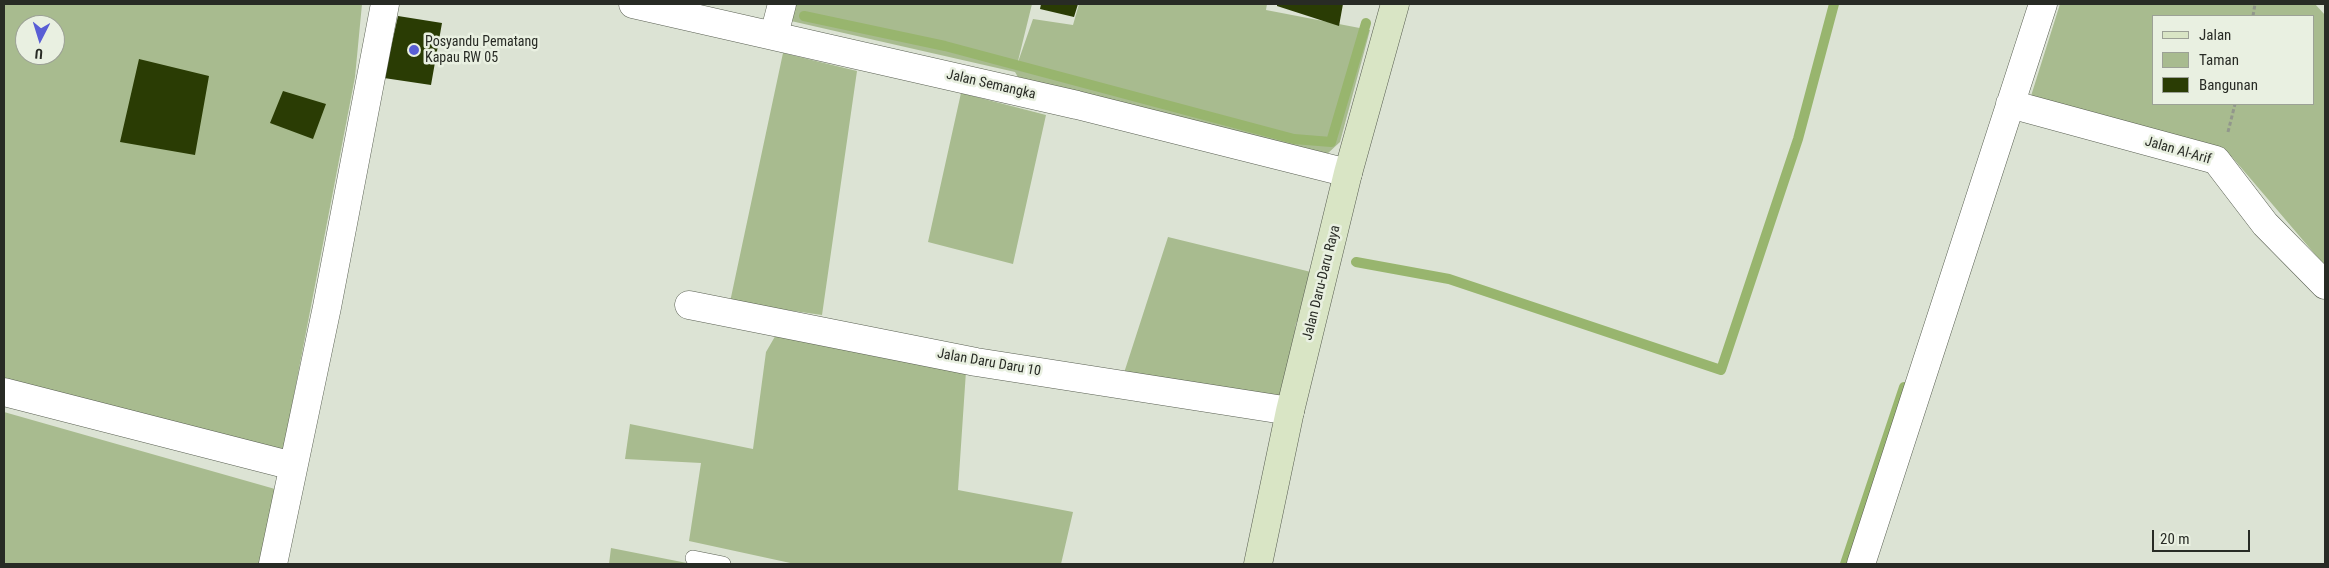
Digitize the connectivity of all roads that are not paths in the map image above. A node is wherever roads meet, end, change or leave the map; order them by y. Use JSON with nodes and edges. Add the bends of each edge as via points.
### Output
{"nodes":[{"id":1,"x":385,"y":4,"type":"edge"},
{"id":2,"x":633,"y":4,"type":"edge"},
{"id":3,"x":782,"y":4,"type":"edge"},
{"id":4,"x":1395,"y":4,"type":"edge"},
{"id":5,"x":2043,"y":4,"type":"edge"},
{"id":6,"x":774,"y":34,"type":"junction"},
{"id":7,"x":2010,"y":104,"type":"junction"},
{"id":8,"x":1348,"y":173,"type":"junction"},
{"id":9,"x":2325,"y":285,"type":"edge"},
{"id":10,"x":689,"y":305,"type":"dead end"},
{"id":11,"x":4,"y":392,"type":"edge"},
{"id":12,"x":1290,"y":411,"type":"junction"},
{"id":13,"x":293,"y":466,"type":"junction"},
{"id":14,"x":692,"y":558,"type":"dead end"},
{"id":15,"x":274,"y":564,"type":"edge"},
{"id":16,"x":723,"y":564,"type":"edge"},
{"id":17,"x":1258,"y":564,"type":"edge"},
{"id":18,"x":1861,"y":564,"type":"edge"}],
"edges":[{"from":1,"to":13,"type":"street","via":[[328,307]]},
{"from":2,"to":6,"type":"street","name":"Jalan Semangka"},
{"from":3,"to":6,"type":"street"},
{"from":4,"to":8,"type":"main road","name":"Jalan Daru-Daru Raya"},
{"from":5,"to":7,"type":"street"},
{"from":6,"to":8,"type":"street","name":"Jalan Semangka"},
{"from":7,"to":9,"type":"street","name":"Jalan Al-Arif","via":[[2216,160],[2265,224]]},
{"from":7,"to":18,"type":"street"},
{"from":8,"to":12,"type":"main road","name":"Jalan Daru-Daru Raya"},
{"from":10,"to":12,"type":"street","name":"Jalan Daru Daru 10","via":[[976,362]]},
{"from":11,"to":13,"type":"street"},
{"from":12,"to":17,"type":"main road","name":"Jalan Daru-Daru Raya"},
{"from":13,"to":15,"type":"street"},
{"from":14,"to":16,"type":"lane"}]}
